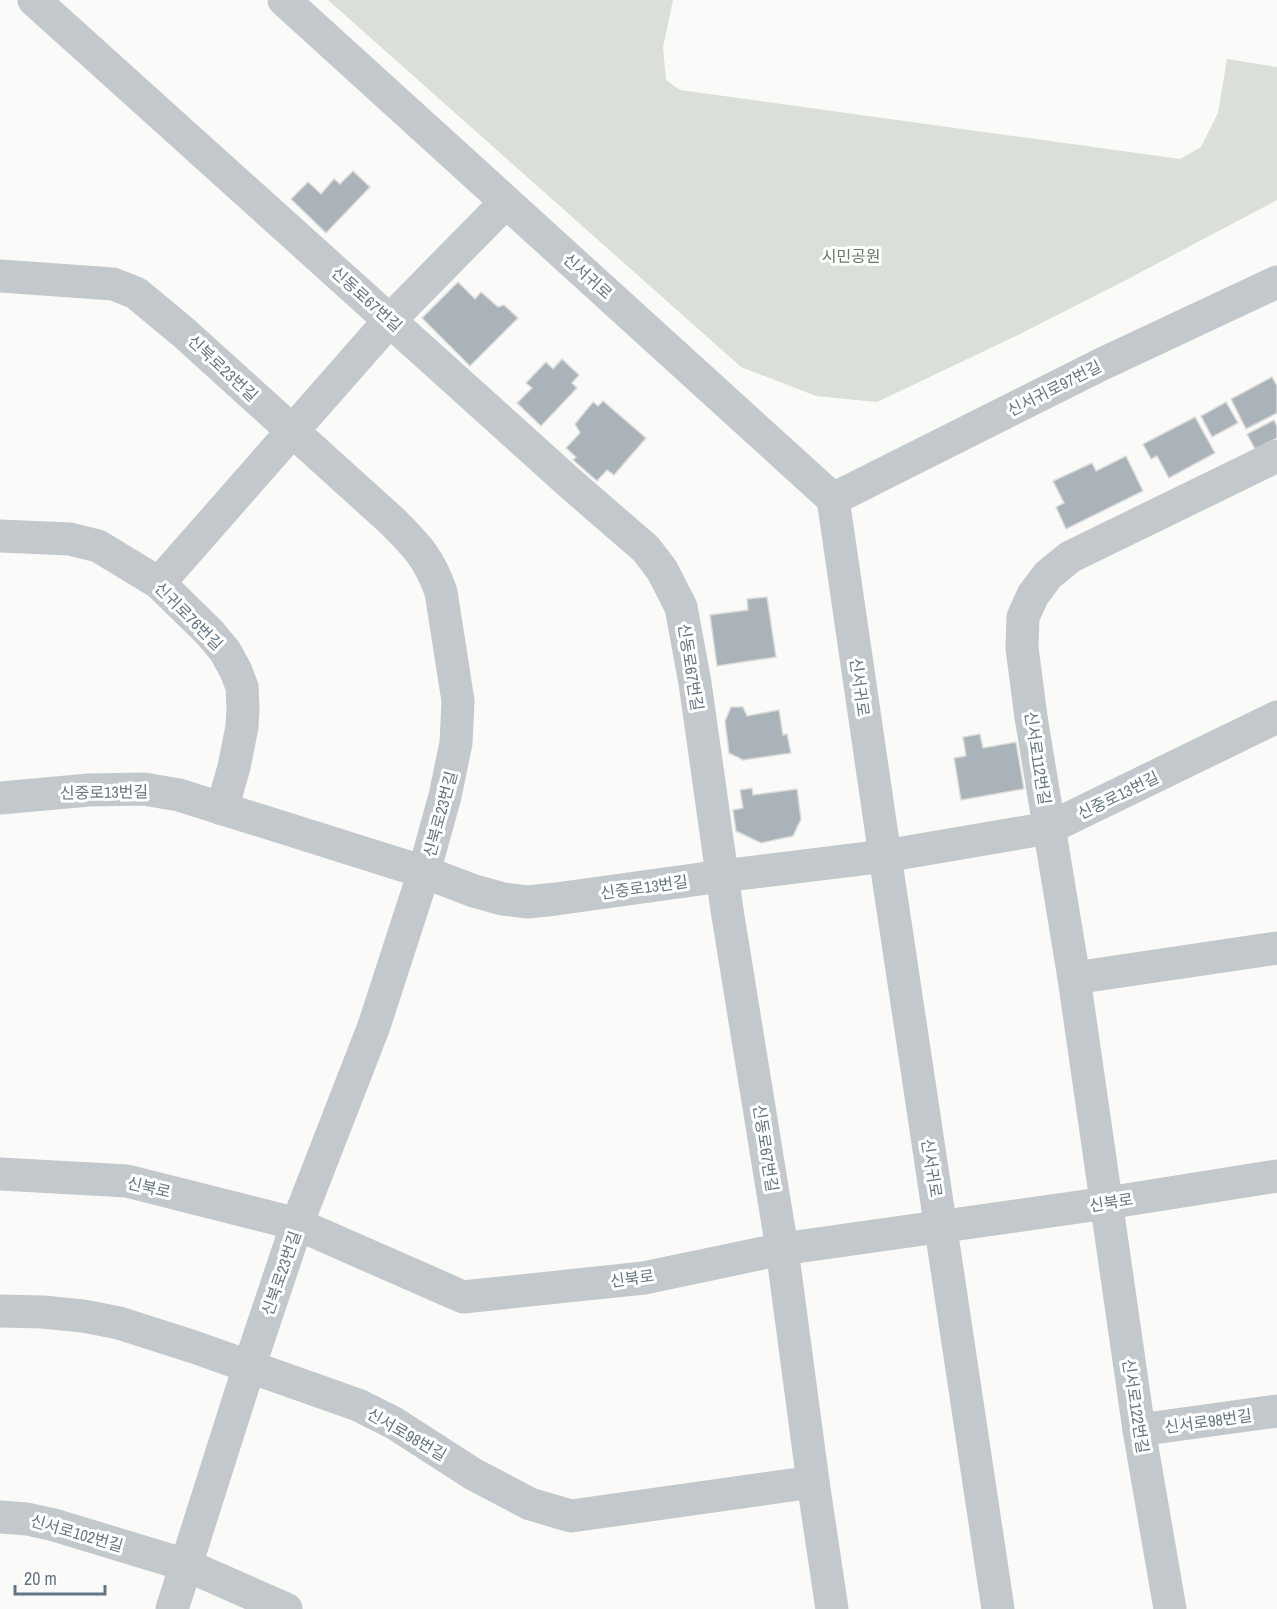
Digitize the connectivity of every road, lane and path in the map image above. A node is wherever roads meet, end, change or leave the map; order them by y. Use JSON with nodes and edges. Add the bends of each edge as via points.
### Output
{"nodes":[{"id":1,"x":34,"y":0,"type":"edge"},
{"id":2,"x":285,"y":0,"type":"edge"},
{"id":3,"x":506,"y":202,"type":"junction"},
{"id":4,"x":0,"y":276,"type":"edge"},
{"id":5,"x":1277,"y":282,"type":"edge"},
{"id":6,"x":390,"y":320,"type":"junction"},
{"id":7,"x":291,"y":431,"type":"junction"},
{"id":8,"x":1277,"y":456,"type":"edge"},
{"id":9,"x":833,"y":499,"type":"junction"},
{"id":10,"x":0,"y":536,"type":"edge"},
{"id":11,"x":159,"y":583,"type":"junction"},
{"id":12,"x":1277,"y":717,"type":"edge"},
{"id":13,"x":0,"y":798,"type":"edge"},
{"id":14,"x":222,"y":809,"type":"junction"},
{"id":15,"x":1049,"y":828,"type":"junction"},
{"id":16,"x":885,"y":856,"type":"junction"},
{"id":17,"x":424,"y":872,"type":"junction"},
{"id":18,"x":722,"y":876,"type":"junction"},
{"id":19,"x":1277,"y":948,"type":"edge"},
{"id":20,"x":1074,"y":978,"type":"junction"},
{"id":21,"x":0,"y":1174,"type":"edge"},
{"id":22,"x":1277,"y":1176,"type":"edge"},
{"id":23,"x":1107,"y":1203,"type":"junction"},
{"id":24,"x":297,"y":1224,"type":"junction"},
{"id":25,"x":940,"y":1227,"type":"junction"},
{"id":26,"x":782,"y":1249,"type":"junction"},
{"id":27,"x":0,"y":1311,"type":"edge"},
{"id":28,"x":249,"y":1367,"type":"junction"},
{"id":29,"x":1277,"y":1411,"type":"edge"},
{"id":30,"x":1139,"y":1430,"type":"junction"},
{"id":31,"x":813,"y":1482,"type":"junction"},
{"id":32,"x":0,"y":1517,"type":"edge"},
{"id":33,"x":186,"y":1565,"type":"junction"},
{"id":34,"x":172,"y":1609,"type":"edge"},
{"id":35,"x":286,"y":1609,"type":"edge"},
{"id":36,"x":832,"y":1609,"type":"edge"},
{"id":37,"x":998,"y":1609,"type":"edge"},
{"id":38,"x":1170,"y":1609,"type":"edge"}],
"edges":[{"from":1,"to":6,"type":"street","name":"신동로67번길"},
{"from":2,"to":3,"type":"street","name":"신서귀로"},
{"from":3,"to":6,"type":"street"},
{"from":3,"to":9,"type":"street","name":"신서귀로"},
{"from":4,"to":7,"type":"street","name":"신북로23번길","via":[[113,284],[136,293]]},
{"from":5,"to":9,"type":"street","name":"신서귀로97번길","via":[[1102,364]]},
{"from":6,"to":7,"type":"street"},
{"from":6,"to":18,"type":"street","name":"신동로67번길","via":[[646,549],[662,570],[681,607]]},
{"from":7,"to":11,"type":"street"},
{"from":7,"to":17,"type":"street","name":"신북로23번길","via":[[413,542],[428,560],[441,592],[458,724],[450,775]]},
{"from":8,"to":15,"type":"street","name":"신서로112번길","via":[[1070,557],[1048,575],[1033,595],[1023,617],[1022,648]]},
{"from":9,"to":16,"type":"street","name":"신서귀로"},
{"from":10,"to":11,"type":"street","name":"신귀로76번길","via":[[70,539],[98,546]]},
{"from":11,"to":14,"type":"street","name":"신귀로76번길","via":[[225,651],[242,687],[242,727]]},
{"from":12,"to":15,"type":"street","name":"신중로13번길"},
{"from":13,"to":14,"type":"street","name":"신중로13번길","via":[[144,789]]},
{"from":14,"to":17,"type":"street","name":"신중로13번길"},
{"from":15,"to":16,"type":"street","name":"신중로13번길"},
{"from":15,"to":20,"type":"street","name":"신서로112번길"},
{"from":16,"to":18,"type":"street","name":"신중로13번길"},
{"from":16,"to":25,"type":"street","name":"신서귀로"},
{"from":17,"to":18,"type":"street","name":"신중로13번길","via":[[474,891],[528,902]]},
{"from":17,"to":24,"type":"street","name":"신북로23번길","via":[[374,1026]]},
{"from":18,"to":26,"type":"street","name":"신동로67번길"},
{"from":19,"to":20,"type":"street"},
{"from":20,"to":23,"type":"street","name":"신서로112번길"},
{"from":21,"to":24,"type":"street","name":"신북로","via":[[127,1181]]},
{"from":22,"to":23,"type":"street","name":"신북로"},
{"from":23,"to":25,"type":"street","name":"신북로"},
{"from":23,"to":30,"type":"street","name":"신서로122번길"},
{"from":24,"to":26,"type":"street","name":"신북로","via":[[463,1297],[644,1278]]},
{"from":24,"to":28,"type":"street","name":"신북로23번길"},
{"from":25,"to":26,"type":"street","name":"신북로"},
{"from":25,"to":37,"type":"street","name":"신서귀로"},
{"from":26,"to":31,"type":"street","name":"신동로67번길"},
{"from":27,"to":28,"type":"street","name":"신서로98번길","via":[[83,1316],[119,1323]]},
{"from":28,"to":31,"type":"street","name":"신서로98번길","via":[[358,1405],[530,1504],[571,1516]]},
{"from":28,"to":33,"type":"street","name":"신북로23번길"},
{"from":29,"to":30,"type":"street","name":"신서로98번길"},
{"from":30,"to":38,"type":"street","name":"신서로122번길"},
{"from":31,"to":36,"type":"street","name":"신동로67번길"},
{"from":32,"to":33,"type":"street","name":"신서로102번길","via":[[47,1523]]},
{"from":33,"to":34,"type":"street","name":"신북로23번길"},
{"from":33,"to":35,"type":"street","name":"신서로102번길"}]}
